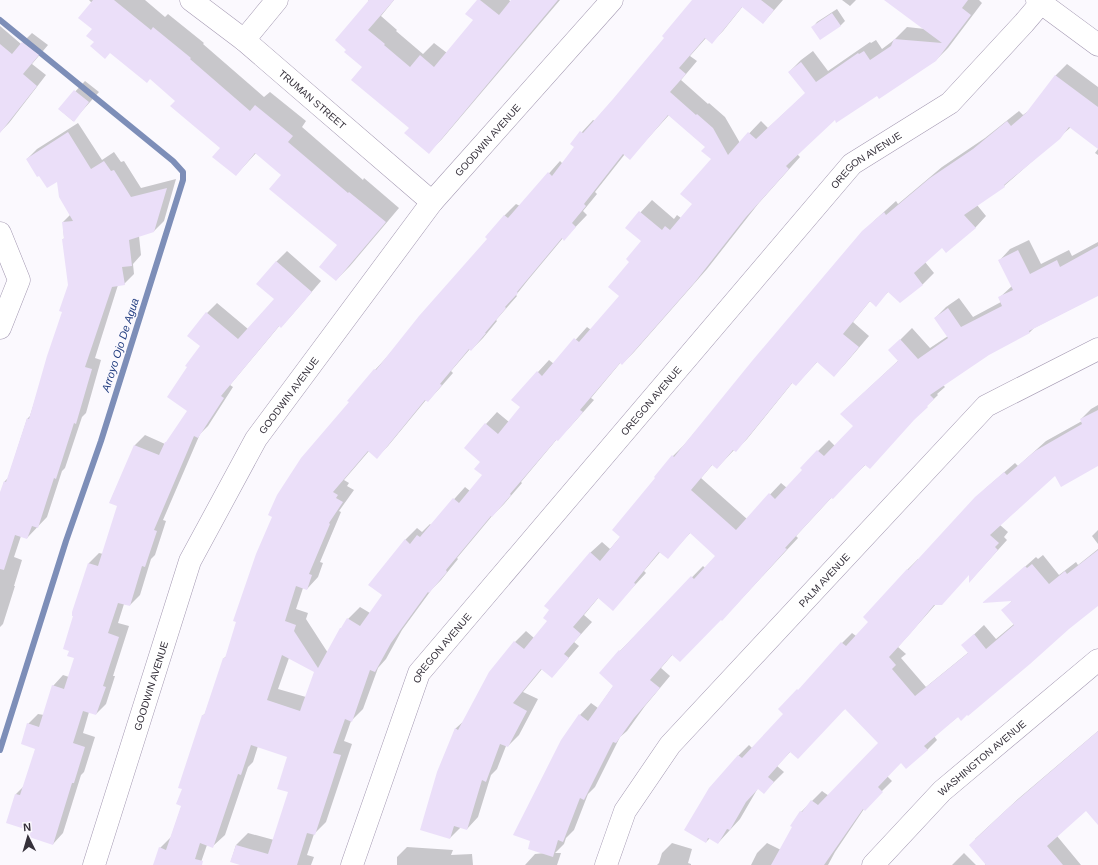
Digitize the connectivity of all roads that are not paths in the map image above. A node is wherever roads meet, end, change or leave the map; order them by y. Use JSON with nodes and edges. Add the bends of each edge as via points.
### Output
{"nodes":[{"id":1,"x":191,"y":0,"type":"edge"},
{"id":2,"x":277,"y":0,"type":"edge"},
{"id":3,"x":612,"y":0,"type":"edge"},
{"id":4,"x":1039,"y":2,"type":"edge"},
{"id":5,"x":244,"y":40,"type":"junction"},
{"id":6,"x":1098,"y":45,"type":"edge"},
{"id":7,"x":432,"y":202,"type":"junction"},
{"id":8,"x":0,"y":232,"type":"edge"},
{"id":9,"x":0,"y":328,"type":"edge"},
{"id":10,"x":1098,"y":349,"type":"edge"},
{"id":11,"x":1098,"y":660,"type":"edge"},
{"id":12,"x":94,"y":865,"type":"edge"},
{"id":13,"x":352,"y":865,"type":"edge"},
{"id":14,"x":606,"y":865,"type":"edge"},
{"id":15,"x":873,"y":865,"type":"edge"}],
"edges":[{"from":1,"to":5,"type":"street","name":"TRUMAN STREET"},
{"from":2,"to":5,"type":"street"},
{"from":3,"to":7,"type":"street","name":"GOODWIN AVENUE"},
{"from":4,"to":6,"type":"street"},
{"from":4,"to":13,"type":"street","name":"OREGON AVENUE","via":[[1024,23],[950,103],[852,164],[419,673]]},
{"from":5,"to":7,"type":"street","name":"TRUMAN STREET"},
{"from":7,"to":12,"type":"street","name":"GOODWIN AVENUE","via":[[256,439],[190,561]]},
{"from":8,"to":9,"type":"street","via":[[19,280]]},
{"from":10,"to":14,"type":"street","name":"PALM AVENUE","via":[[986,406],[670,745],[625,810]]},
{"from":11,"to":15,"type":"street","name":"WASHINGTON AVENUE","via":[[942,791]]}]}
